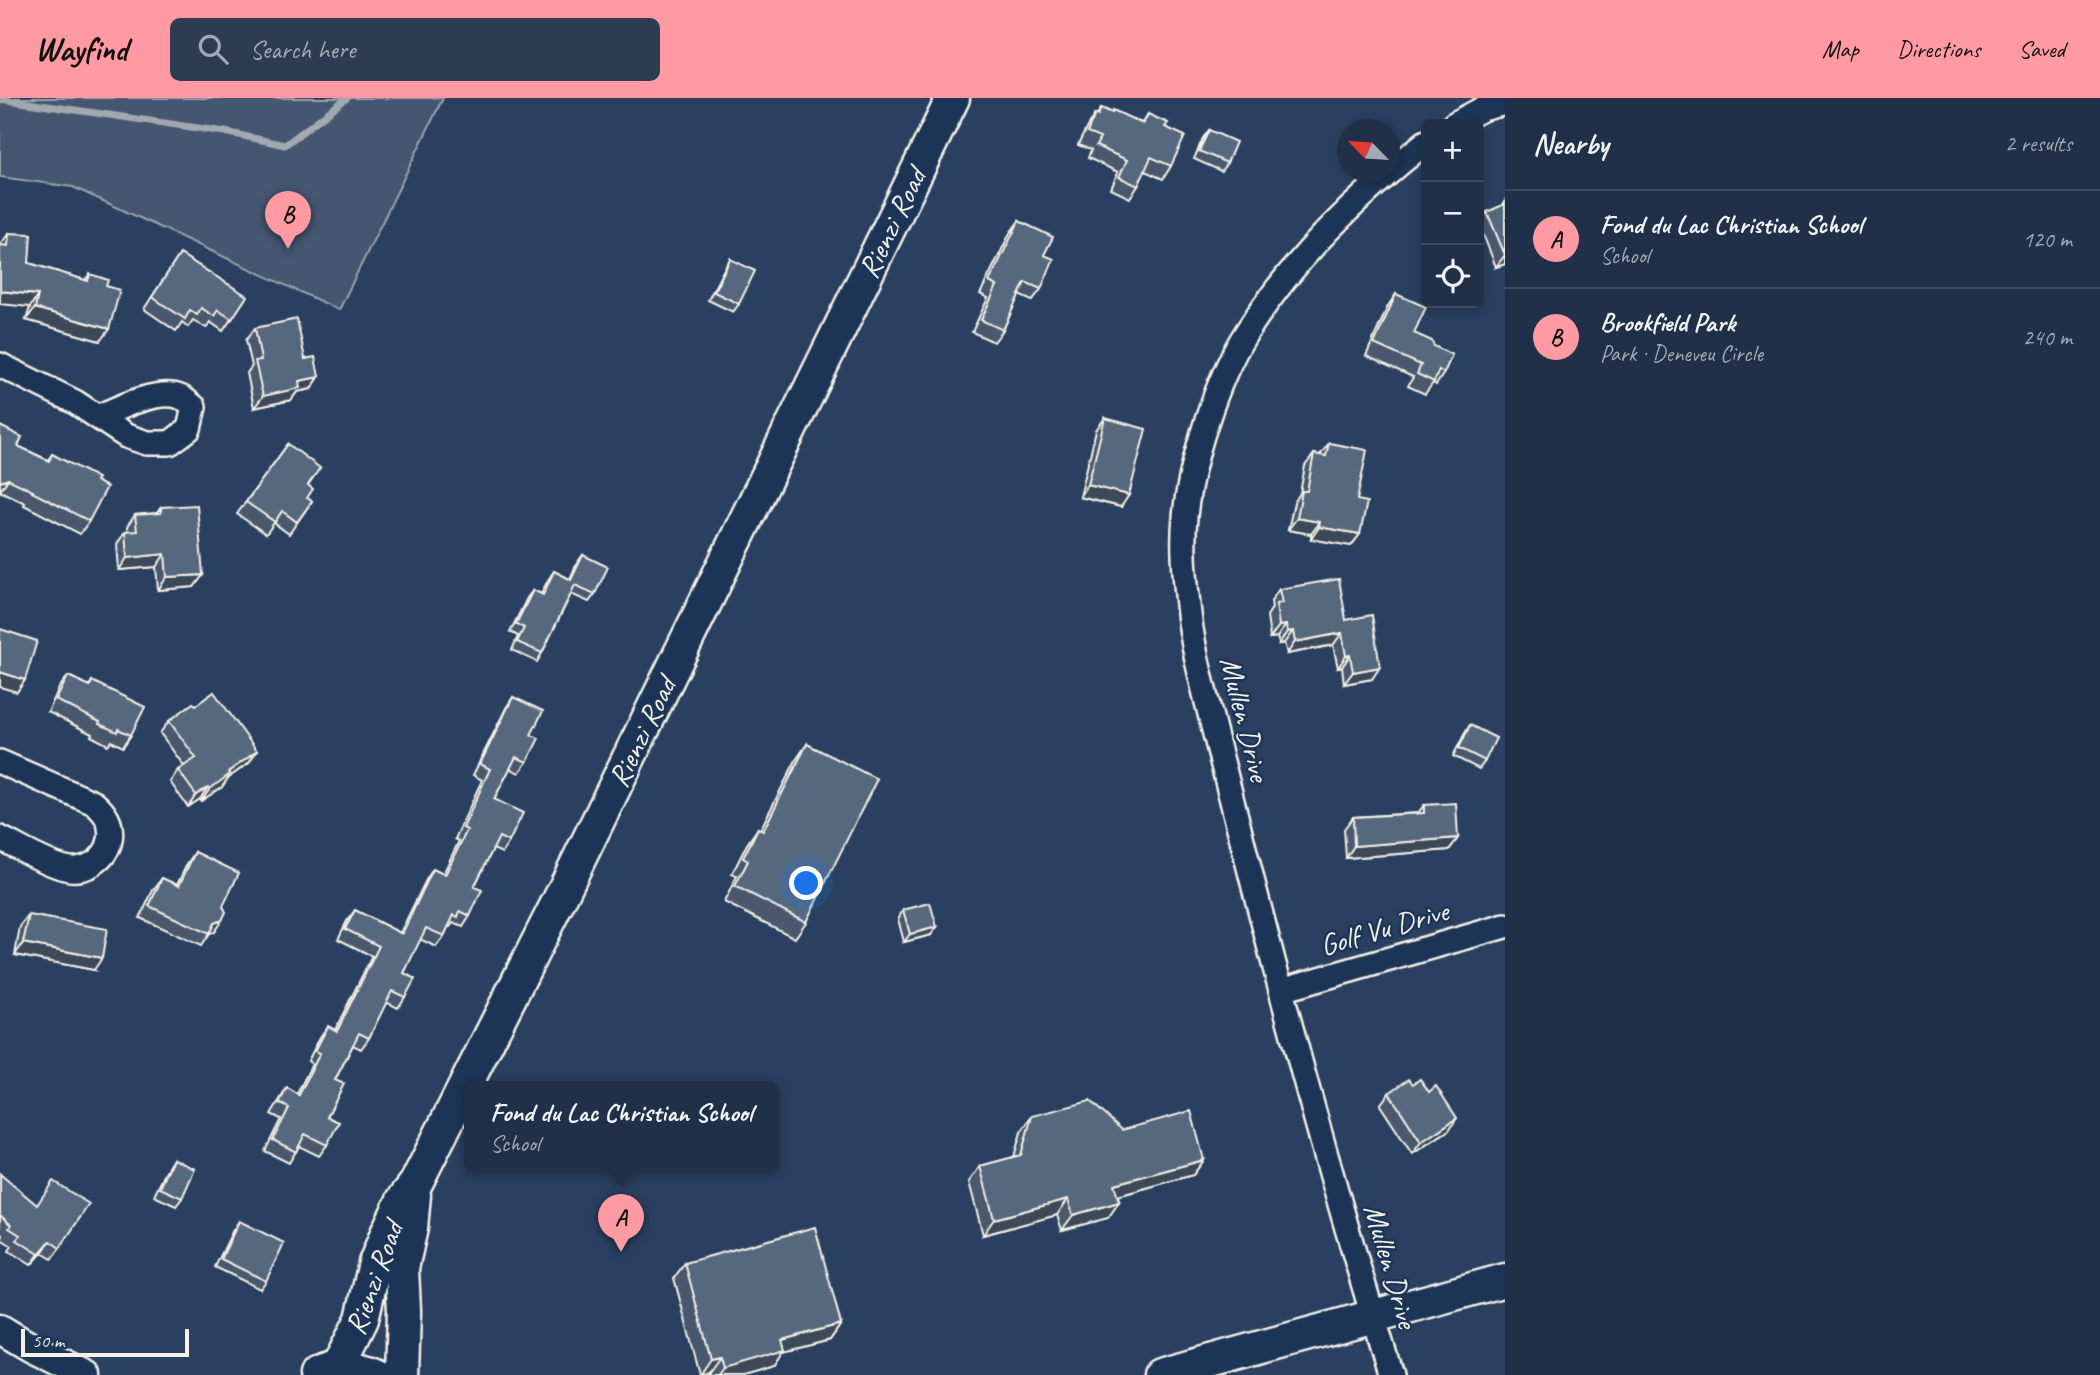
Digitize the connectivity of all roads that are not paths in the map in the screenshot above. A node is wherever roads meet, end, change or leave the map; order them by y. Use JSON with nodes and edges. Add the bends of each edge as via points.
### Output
{"nodes":[{"id":1,"x":953,"y":98,"type":"edge"},
{"id":2,"x":1505,"y":103,"type":"edge"},
{"id":3,"x":1463,"y":119,"type":"edge"},
{"id":4,"x":1421,"y":146,"type":"edge"},
{"id":5,"x":0,"y":365,"type":"edge"},
{"id":6,"x":99,"y":417,"type":"dead end"},
{"id":7,"x":0,"y":762,"type":"edge"},
{"id":8,"x":0,"y":838,"type":"edge"},
{"id":9,"x":1505,"y":926,"type":"edge"},
{"id":10,"x":1281,"y":990,"type":"junction"},
{"id":11,"x":468,"y":1081,"type":"edge"},
{"id":12,"x":464,"y":1088,"type":"edge"},
{"id":13,"x":416,"y":1183,"type":"junction"},
{"id":14,"x":1505,"y":1280,"type":"edge"},
{"id":15,"x":1373,"y":1316,"type":"junction"},
{"id":16,"x":0,"y":1329,"type":"edge"},
{"id":17,"x":327,"y":1371,"type":"edge"},
{"id":18,"x":87,"y":1375,"type":"edge"},
{"id":19,"x":376,"y":1375,"type":"edge"},
{"id":20,"x":402,"y":1375,"type":"edge"},
{"id":21,"x":1160,"y":1375,"type":"edge"},
{"id":22,"x":1391,"y":1375,"type":"edge"}],
"edges":[{"from":1,"to":11,"type":"main road","name":"Rienzi Road"},
{"from":2,"to":3,"type":"street"},
{"from":4,"to":10,"type":"street","name":"Mullen Drive","via":[[1333,224],[1290,271],[1245,334],[1202,438],[1185,515],[1188,609],[1198,667]]},
{"from":5,"to":6,"type":"street"},
{"from":7,"to":8,"type":"street","via":[[93,803],[112,828],[108,851],[91,866],[66,868]]},
{"from":9,"to":10,"type":"street","name":"Golf Vu Drive"},
{"from":10,"to":15,"type":"street","name":"Mullen Drive"},
{"from":12,"to":13,"type":"main road","name":"Rienzi Road"},
{"from":13,"to":17,"type":"main road","name":"Rienzi Road","via":[[402,1200],[375,1263],[362,1319]]},
{"from":13,"to":20,"type":"main road","via":[[402,1268]]},
{"from":14,"to":15,"type":"main road"},
{"from":15,"to":21,"type":"main road"},
{"from":15,"to":22,"type":"street","name":"Mullen Drive"},
{"from":16,"to":18,"type":"street"},
{"from":17,"to":19,"type":"main road","via":[[356,1368]]}]}
